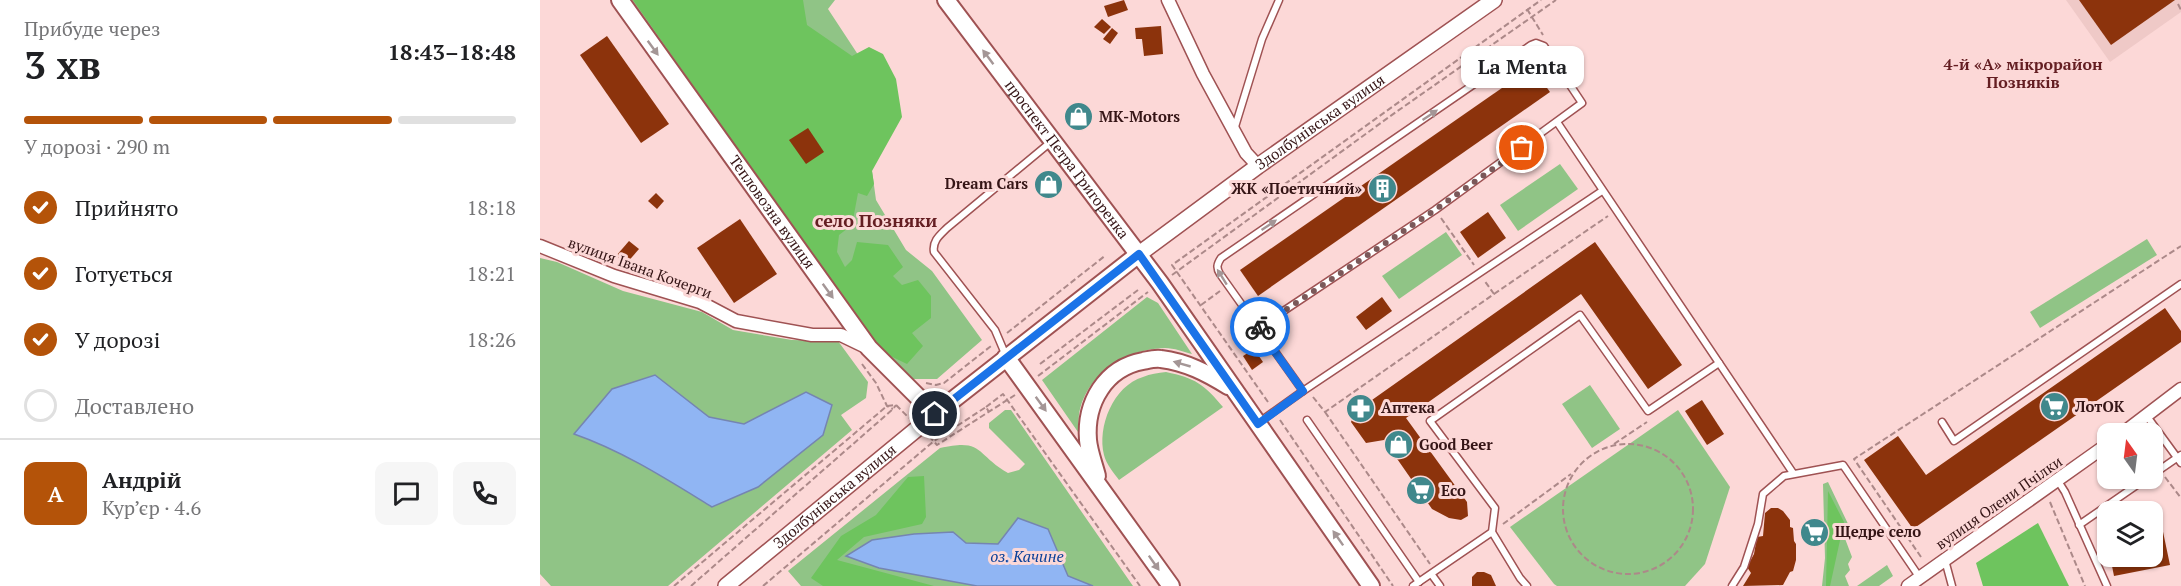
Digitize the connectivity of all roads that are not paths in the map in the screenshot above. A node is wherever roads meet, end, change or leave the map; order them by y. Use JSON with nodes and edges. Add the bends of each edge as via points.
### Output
{"nodes":[{"id":1,"x":620,"y":0,"type":"edge"},
{"id":2,"x":946,"y":0,"type":"edge"},
{"id":3,"x":1168,"y":0,"type":"edge"},
{"id":4,"x":1279,"y":0,"type":"edge"},
{"id":5,"x":1494,"y":0,"type":"edge"},
{"id":6,"x":1557,"y":122,"type":"junction"},
{"id":7,"x":1233,"y":130,"type":"junction"},
{"id":8,"x":1052,"y":141,"type":"junction"},
{"id":9,"x":1258,"y":166,"type":"junction"},
{"id":10,"x":1602,"y":190,"type":"junction"},
{"id":11,"x":540,"y":246,"type":"edge"},
{"id":12,"x":1139,"y":254,"type":"junction"},
{"id":13,"x":2181,"y":285,"type":"edge"},
{"id":14,"x":1258,"y":328,"type":"junction"},
{"id":15,"x":869,"y":348,"type":"junction"},
{"id":16,"x":1006,"y":357,"type":"junction"},
{"id":17,"x":1719,"y":363,"type":"junction"},
{"id":18,"x":2181,"y":389,"type":"edge"},
{"id":19,"x":1234,"y":390,"type":"junction"},
{"id":20,"x":1303,"y":391,"type":"junction"},
{"id":21,"x":935,"y":414,"type":"junction"},
{"id":22,"x":2146,"y":416,"type":"junction"},
{"id":23,"x":1307,"y":420,"type":"dead end"},
{"id":24,"x":1942,"y":422,"type":"dead end"},
{"id":25,"x":2137,"y":423,"type":"edge"},
{"id":26,"x":1258,"y":424,"type":"junction"},
{"id":27,"x":2097,"y":452,"type":"edge"},
{"id":28,"x":2180,"y":459,"type":"edge"},
{"id":29,"x":2163,"y":468,"type":"edge"},
{"id":30,"x":1793,"y":473,"type":"junction"},
{"id":31,"x":2058,"y":481,"type":"junction"},
{"id":32,"x":1100,"y":486,"type":"junction"},
{"id":33,"x":2131,"y":489,"type":"edge"},
{"id":34,"x":2079,"y":525,"type":"junction"},
{"id":35,"x":1492,"y":532,"type":"junction"},
{"id":36,"x":1944,"y":560,"type":"junction"},
{"id":37,"x":1434,"y":573,"type":"junction"},
{"id":38,"x":1920,"y":578,"type":"junction"},
{"id":39,"x":1419,"y":582,"type":"junction"},
{"id":40,"x":726,"y":586,"type":"edge"},
{"id":41,"x":1171,"y":586,"type":"edge"},
{"id":42,"x":1371,"y":586,"type":"edge"},
{"id":43,"x":1413,"y":586,"type":"edge"},
{"id":44,"x":1440,"y":586,"type":"edge"},
{"id":45,"x":1527,"y":586,"type":"edge"},
{"id":46,"x":1732,"y":586,"type":"edge"},
{"id":47,"x":1908,"y":586,"type":"edge"},
{"id":48,"x":1952,"y":586,"type":"edge"},
{"id":49,"x":2107,"y":586,"type":"edge"}],
"edges":[{"from":1,"to":15,"type":"main road","name":"Тепловозна вулиця","one_way":true},
{"from":8,"to":2,"type":"main road","name":"проспект Петра Григоренка","one_way":true},
{"from":3,"to":7,"type":"street"},
{"from":4,"to":7,"type":"lane","via":[[1262,39]]},
{"from":5,"to":9,"type":"street","name":"Здолбунівська вулиця"},
{"from":6,"to":10,"type":"lane"},
{"from":6,"to":14,"type":"lane","via":[[1435,210]]},
{"from":14,"to":6,"type":"lane","one_way":true,"via":[[1217,269],[1221,258],[1531,45],[1540,44],[1582,103]]},
{"from":7,"to":9,"type":"street"},
{"from":8,"to":12,"type":"main road","name":"проспект Петра Григоренка"},
{"from":8,"to":16,"type":"lane","via":[[947,228],[933,245],[934,252],[995,330]]},
{"from":9,"to":12,"type":"street","name":"Здолбунівська вулиця"},
{"from":10,"to":17,"type":"lane"},
{"from":10,"to":20,"type":"lane"},
{"from":11,"to":15,"type":"street","name":"вулиця Івана Кочерги","via":[[614,276],[700,302],[736,321],[812,335],[840,335]]},
{"from":12,"to":16,"type":"main road","name":"Здолбунівська вулиця"},
{"from":12,"to":19,"type":"main road","name":"проспект Петра Григоренка"},
{"from":13,"to":24,"type":"lane","via":[[1954,441]]},
{"from":14,"to":20,"type":"lane"},
{"from":15,"to":21,"type":"main road","name":"Тепловозна вулиця"},
{"from":16,"to":21,"type":"main road","name":"Здолбунівська вулиця"},
{"from":16,"to":32,"type":"main road","one_way":true},
{"from":17,"to":30,"type":"lane"},
{"from":17,"to":35,"type":"lane","via":[[1648,411],[1580,315],[1430,421],[1495,508]]},
{"from":18,"to":22,"type":"street"},
{"from":19,"to":26,"type":"main road","name":"проспект Петра Григоренка"},
{"from":19,"to":32,"type":"main road","one_way":true,"via":[[1205,372],[1158,358],[1133,363],[1116,372],[1102,384],[1089,411],[1088,441]]},
{"from":20,"to":26,"type":"lane"},
{"from":21,"to":40,"type":"street","name":"Здолбунівська вулиця"},
{"from":22,"to":25,"type":"street"},
{"from":22,"to":28,"type":"lane"},
{"from":23,"to":39,"type":"lane"},
{"from":42,"to":26,"type":"main road","name":"проспект Петра Григоренка","one_way":true},
{"from":27,"to":31,"type":"street","name":"вулиця Олени Пчілки"},
{"from":28,"to":29,"type":"lane"},
{"from":30,"to":38,"type":"lane","via":[[1843,465]]},
{"from":30,"to":46,"type":"lane","via":[[1763,494],[1744,567]]},
{"from":31,"to":34,"type":"lane"},
{"from":31,"to":36,"type":"street","name":"вулиця Олени Пчілки"},
{"from":32,"to":41,"type":"main road","one_way":true},
{"from":33,"to":34,"type":"lane"},
{"from":34,"to":49,"type":"lane"},
{"from":35,"to":37,"type":"lane"},
{"from":35,"to":45,"type":"lane"},
{"from":36,"to":38,"type":"street","name":"вулиця Олени Пчілки"},
{"from":36,"to":48,"type":"lane"},
{"from":37,"to":39,"type":"lane"},
{"from":37,"to":44,"type":"lane"},
{"from":38,"to":47,"type":"street","name":"вулиця Олени Пчілки"},
{"from":39,"to":43,"type":"lane"}]}
